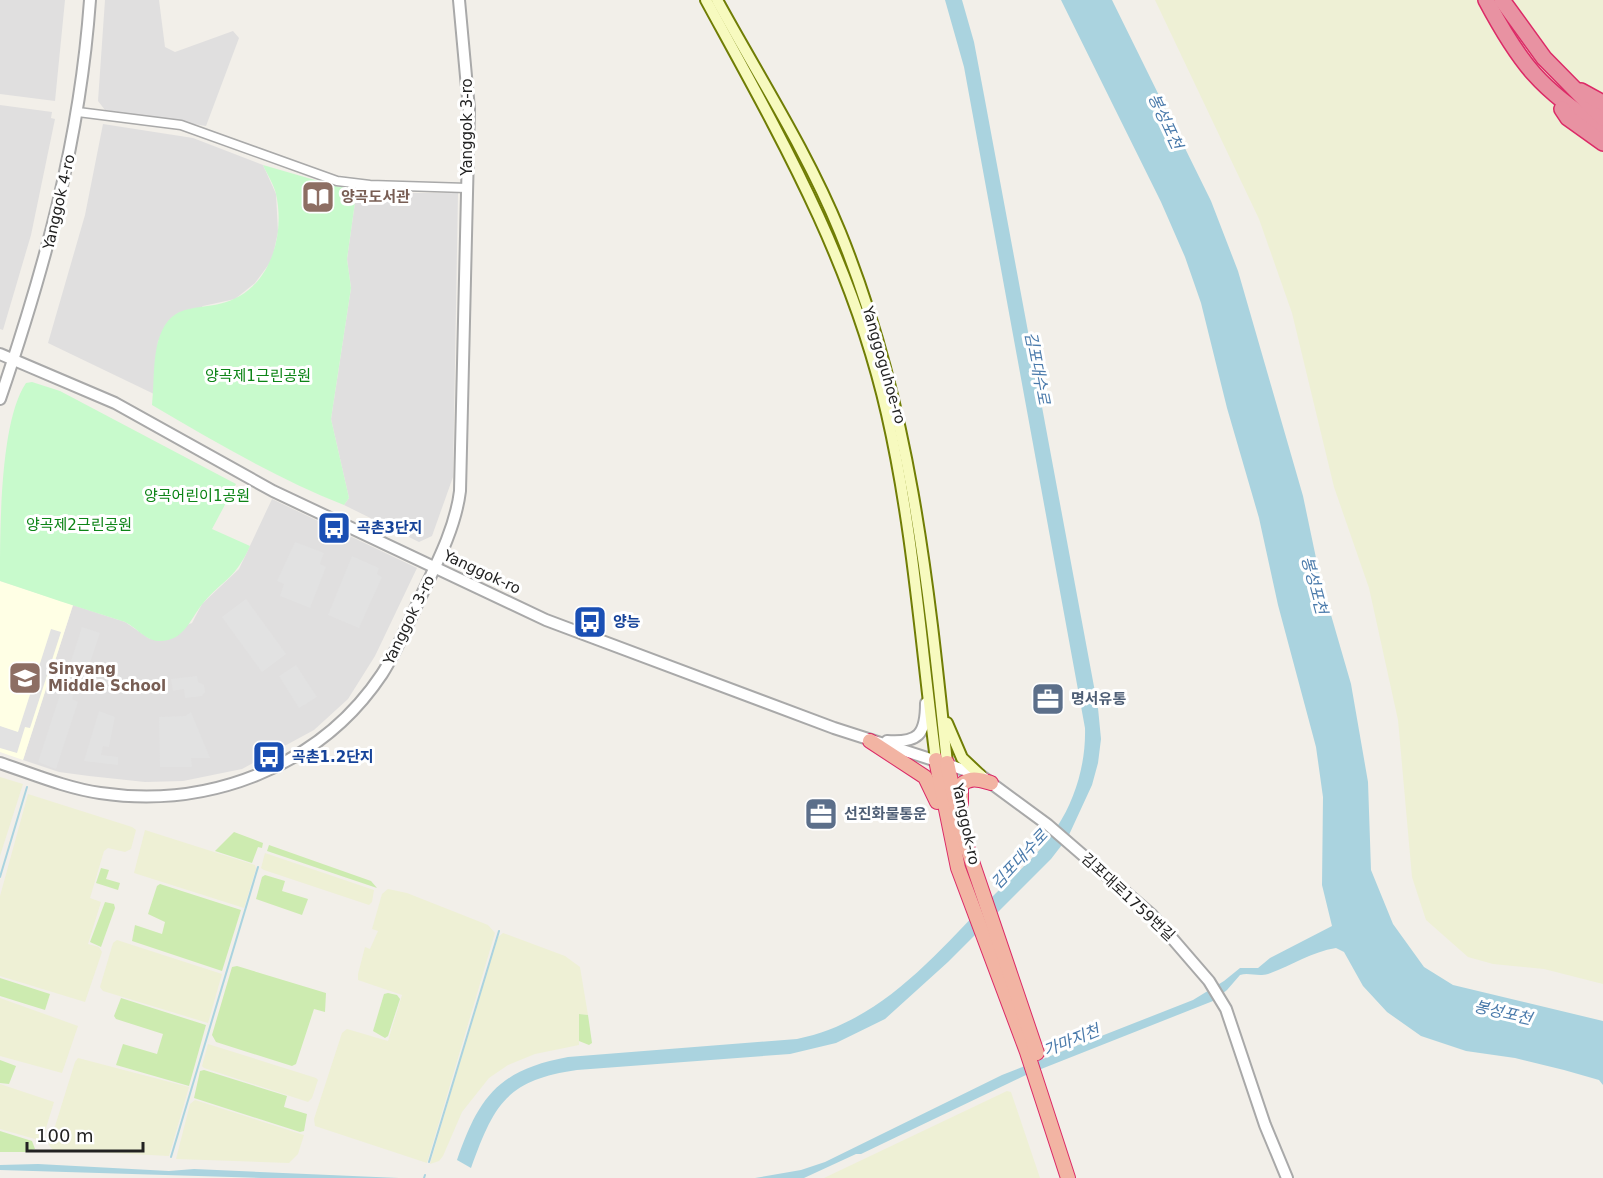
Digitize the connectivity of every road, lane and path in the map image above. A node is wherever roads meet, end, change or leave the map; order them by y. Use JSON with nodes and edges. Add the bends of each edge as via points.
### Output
{"nodes":[{"id":1,"x":90,"y":0,"type":"edge"},
{"id":2,"x":459,"y":0,"type":"edge"},
{"id":3,"x":706,"y":0,"type":"edge"},
{"id":4,"x":717,"y":0,"type":"edge"},
{"id":5,"x":1486,"y":0,"type":"edge"},
{"id":6,"x":1502,"y":0,"type":"edge"},
{"id":7,"x":1570,"y":86,"type":"junction"},
{"id":8,"x":1554,"y":96,"type":"junction"},
{"id":9,"x":1603,"y":103,"type":"edge"},
{"id":10,"x":1603,"y":110,"type":"edge"},
{"id":11,"x":78,"y":112,"type":"junction"},
{"id":12,"x":1603,"y":118,"type":"edge"},
{"id":13,"x":1603,"y":129,"type":"edge"},
{"id":14,"x":1603,"y":136,"type":"edge"},
{"id":15,"x":1603,"y":143,"type":"edge"},
{"id":16,"x":467,"y":188,"type":"junction"},
{"id":17,"x":0,"y":354,"type":"edge"},
{"id":18,"x":14,"y":359,"type":"junction"},
{"id":19,"x":0,"y":399,"type":"edge"},
{"id":20,"x":434,"y":568,"type":"junction"},
{"id":21,"x":926,"y":681,"type":"junction"},
{"id":22,"x":941,"y":705,"type":"junction"},
{"id":23,"x":870,"y":741,"type":"junction"},
{"id":24,"x":942,"y":761,"type":"junction"},
{"id":25,"x":0,"y":763,"type":"edge"},
{"id":26,"x":986,"y":779,"type":"junction"},
{"id":27,"x":962,"y":832,"type":"junction"},
{"id":28,"x":958,"y":868,"type":"junction"},
{"id":29,"x":1031,"y":1050,"type":"junction"},
{"id":30,"x":1043,"y":1085,"type":"junction"},
{"id":31,"x":1068,"y":1178,"type":"edge"},
{"id":32,"x":1077,"y":1178,"type":"edge"},
{"id":33,"x":1287,"y":1178,"type":"edge"}],
"edges":[{"from":1,"to":11,"type":"street","name":"Yanggok 4-ro"},
{"from":2,"to":16,"type":"street","name":"Yanggok 3-ro","via":[[469,94]]},
{"from":3,"to":21,"type":"main road","name":"Yanggoguhoe-ro","via":[[805,182],[859,317],[887,414],[911,556]]},
{"from":4,"to":22,"type":"main road","name":"Yanggoguhoe-ro","via":[[821,189],[876,332],[903,432]]},
{"from":5,"to":8,"type":"highway","via":[[1519,57]]},
{"from":6,"to":7,"type":"highway","via":[[1523,32]]},
{"from":7,"to":9,"type":"highway"},
{"from":7,"to":10,"type":"highway"},
{"from":7,"to":12,"type":"highway"},
{"from":8,"to":13,"type":"highway"},
{"from":8,"to":14,"type":"highway"},
{"from":8,"to":15,"type":"highway","via":[[1568,118]]},
{"from":11,"to":16,"type":"street","via":[[181,125],[337,181]]},
{"from":11,"to":18,"type":"street","name":"Yanggok 4-ro","via":[[53,231]]},
{"from":16,"to":20,"type":"street","name":"Yanggok 3-ro","via":[[460,491],[454,520]]},
{"from":17,"to":18,"type":"street","name":"Yanggok-ro"},
{"from":18,"to":19,"type":"street","name":"Yanggok 4-ro"},
{"from":18,"to":20,"type":"street","name":"Yanggok-ro","via":[[115,403],[252,480]]},
{"from":20,"to":23,"type":"street","name":"Yanggok-ro","via":[[546,620]]},
{"from":20,"to":25,"type":"street","name":"Yanggok 3-ro","via":[[390,662],[367,694],[318,740],[255,777],[206,792],[139,796],[87,791]]},
{"from":21,"to":23,"type":"street","via":[[925,724],[920,735],[899,742]]},
{"from":21,"to":24,"type":"main road","name":"Yanggoguhoe-ro"},
{"from":22,"to":24,"type":"main road","name":"Yanggoguhoe-ro"},
{"from":22,"to":26,"type":"main road","via":[[962,758]]},
{"from":23,"to":24,"type":"street","name":"Yanggok-ro"},
{"from":23,"to":28,"type":"highway","via":[[925,777]]},
{"from":24,"to":26,"type":"street"},
{"from":24,"to":27,"type":"highway","name":"Yanggok-ro"},
{"from":24,"to":28,"type":"highway","name":"Yanggok-ro"},
{"from":26,"to":27,"type":"highway","via":[[972,778],[962,784]]},
{"from":26,"to":33,"type":"street","name":"김포대로1759번길","via":[[1069,842],[1152,915],[1209,981],[1223,1004]]},
{"from":27,"to":29,"type":"highway","name":"Yanggok-ro","via":[[996,929]]},
{"from":28,"to":29,"type":"highway","name":"Yanggok-ro"},
{"from":29,"to":30,"type":"highway"},
{"from":30,"to":31,"type":"highway"},
{"from":30,"to":32,"type":"highway"}]}
